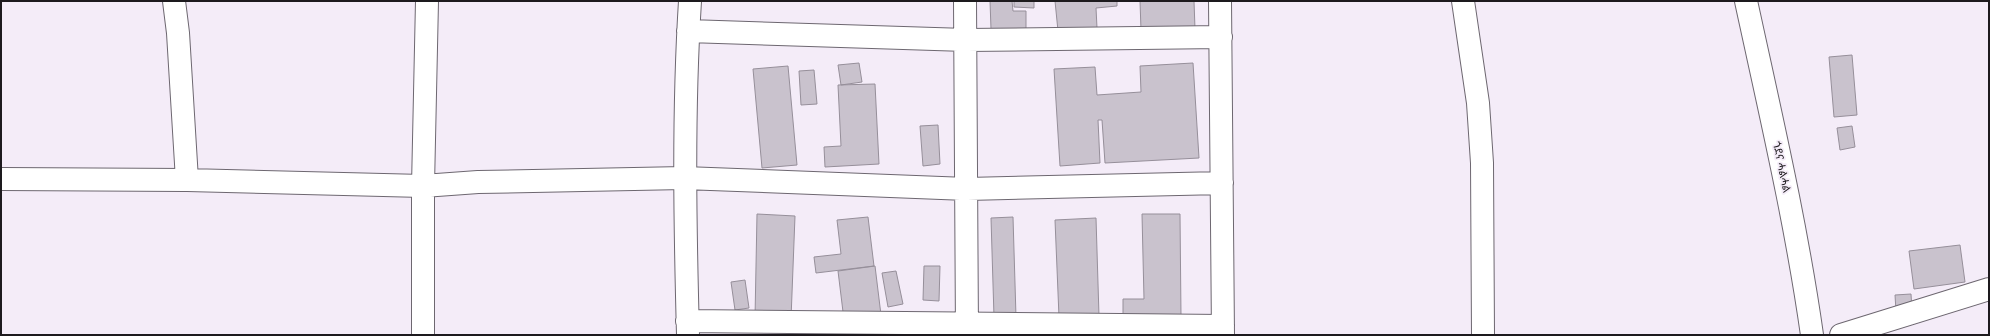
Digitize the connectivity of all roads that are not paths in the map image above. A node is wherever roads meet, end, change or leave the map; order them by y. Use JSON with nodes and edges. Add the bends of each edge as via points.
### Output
{"nodes":[{"id":1,"x":174,"y":1,"type":"edge"},
{"id":2,"x":427,"y":1,"type":"edge"},
{"id":3,"x":690,"y":1,"type":"edge"},
{"id":4,"x":965,"y":1,"type":"edge"},
{"id":5,"x":1220,"y":1,"type":"edge"},
{"id":6,"x":1463,"y":1,"type":"edge"},
{"id":7,"x":1746,"y":1,"type":"edge"},
{"id":8,"x":688,"y":31,"type":"junction"},
{"id":9,"x":1221,"y":37,"type":"junction"},
{"id":10,"x":966,"y":40,"type":"junction"},
{"id":11,"x":684,"y":178,"type":"junction"},
{"id":12,"x":1,"y":179,"type":"edge"},
{"id":13,"x":187,"y":180,"type":"junction"},
{"id":14,"x":1222,"y":183,"type":"junction"},
{"id":15,"x":423,"y":186,"type":"junction"},
{"id":16,"x":967,"y":189,"type":"junction"},
{"id":17,"x":1989,"y":289,"type":"edge"},
{"id":18,"x":688,"y":328,"type":"edge"},
{"id":19,"x":967,"y":329,"type":"edge"},
{"id":20,"x":1223,"y":330,"type":"edge"},
{"id":21,"x":423,"y":335,"type":"edge"},
{"id":22,"x":1483,"y":335,"type":"edge"},
{"id":23,"x":1812,"y":335,"type":"edge"},
{"id":24,"x":1841,"y":335,"type":"edge"}],
"edges":[{"from":1,"to":13,"type":"street"},
{"from":2,"to":15,"type":"street"},
{"from":3,"to":8,"type":"street"},
{"from":4,"to":10,"type":"street"},
{"from":5,"to":9,"type":"street"},
{"from":6,"to":22,"type":"street","via":[[1478,102],[1481,148]]},
{"from":7,"to":23,"type":"street","name":"ጎደና ሓልሓል","via":[[1794,225]]},
{"from":8,"to":10,"type":"street"},
{"from":8,"to":11,"type":"street"},
{"from":9,"to":10,"type":"street"},
{"from":9,"to":14,"type":"street"},
{"from":10,"to":16,"type":"street"},
{"from":11,"to":15,"type":"street","via":[[478,182]]},
{"from":11,"to":16,"type":"street"},
{"from":11,"to":18,"type":"street"},
{"from":12,"to":13,"type":"street"},
{"from":13,"to":15,"type":"street"},
{"from":14,"to":16,"type":"street"},
{"from":14,"to":20,"type":"street"},
{"from":15,"to":21,"type":"street"},
{"from":16,"to":19,"type":"street"},
{"from":17,"to":24,"type":"street"},
{"from":18,"to":19,"type":"street"},
{"from":19,"to":20,"type":"street"}]}
